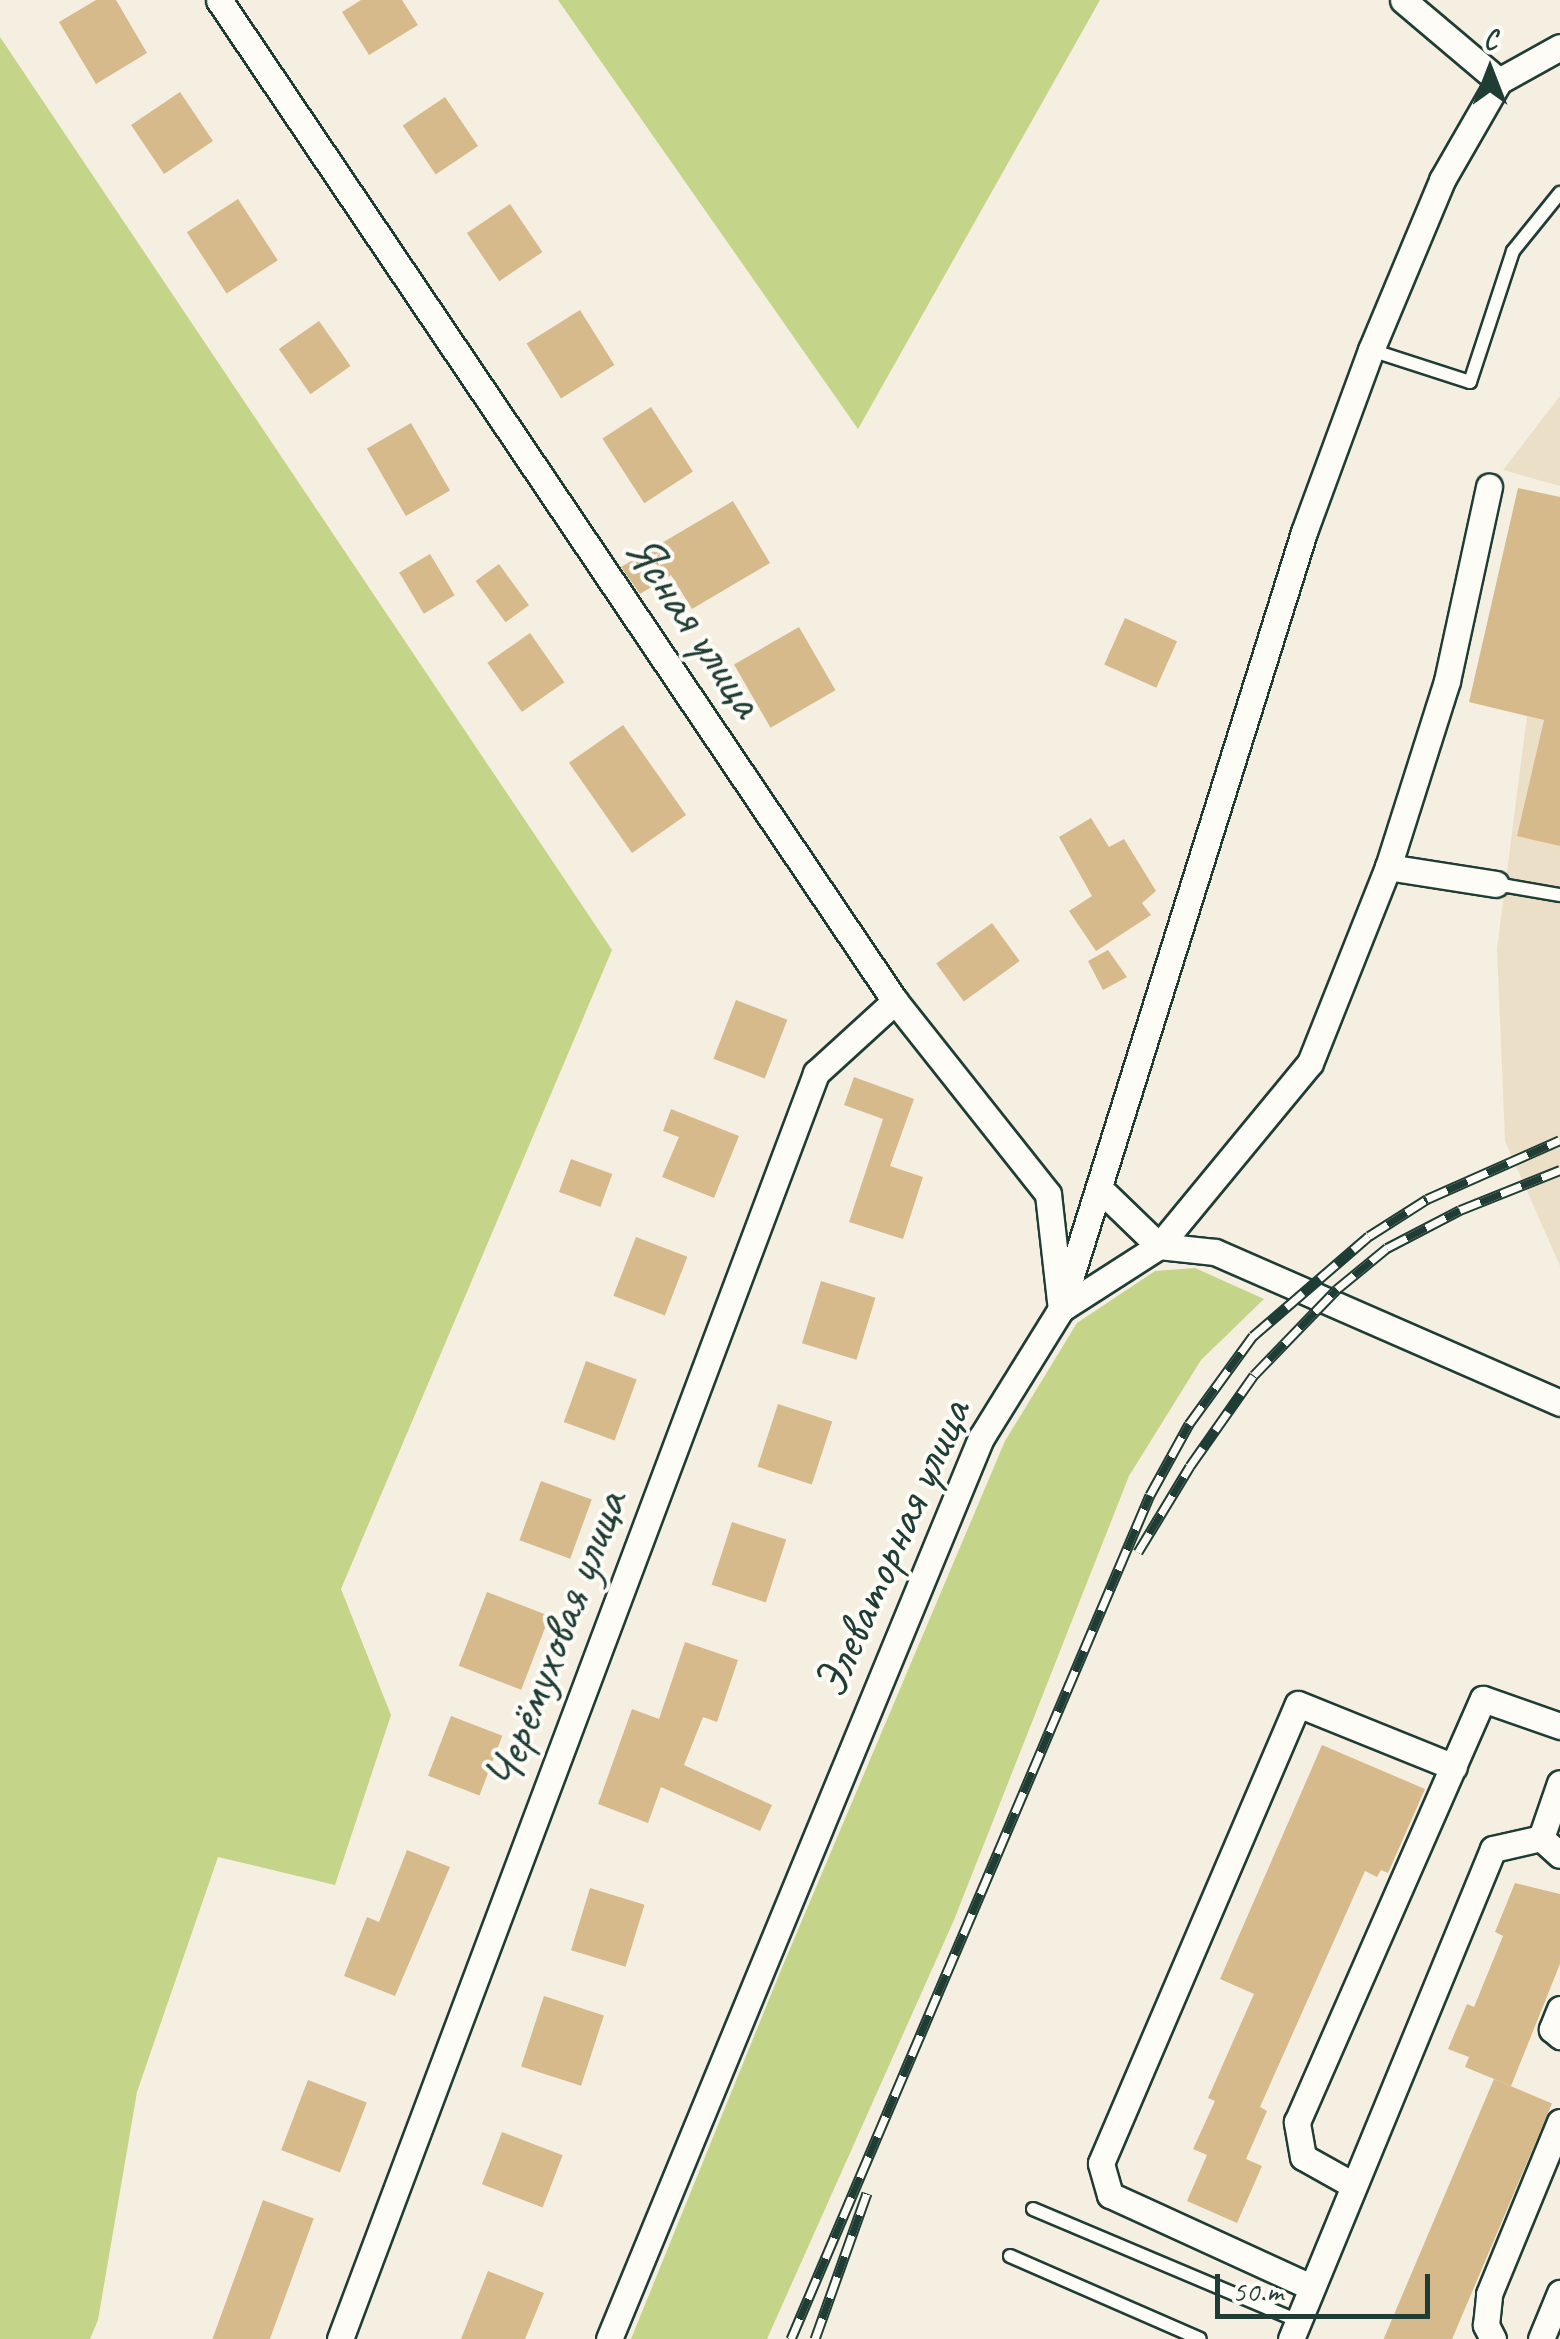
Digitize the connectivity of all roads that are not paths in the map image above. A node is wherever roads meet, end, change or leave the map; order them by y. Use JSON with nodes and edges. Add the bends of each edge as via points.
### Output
{"nodes":[{"id":1,"x":218,"y":0,"type":"edge"},
{"id":2,"x":1404,"y":0,"type":"edge"},
{"id":3,"x":1560,"y":47,"type":"edge"},
{"id":4,"x":1499,"y":81,"type":"junction"},
{"id":5,"x":1560,"y":193,"type":"edge"},
{"id":6,"x":1371,"y":350,"type":"junction"},
{"id":7,"x":1489,"y":486,"type":"dead end"},
{"id":8,"x":1388,"y":867,"type":"junction"},
{"id":9,"x":1496,"y":884,"type":"joint"},
{"id":10,"x":1560,"y":895,"type":"edge"},
{"id":11,"x":895,"y":1001,"type":"junction"},
{"id":12,"x":1100,"y":1189,"type":"junction"},
{"id":13,"x":1160,"y":1246,"type":"junction"},
{"id":14,"x":1061,"y":1308,"type":"junction"},
{"id":15,"x":1560,"y":1403,"type":"edge"},
{"id":16,"x":1560,"y":1726,"type":"edge"},
{"id":17,"x":1454,"y":1767,"type":"junction"},
{"id":18,"x":1560,"y":1783,"type":"edge"},
{"id":19,"x":1550,"y":1847,"type":"edge"},
{"id":20,"x":1560,"y":2008,"type":"edge"},
{"id":21,"x":1560,"y":2036,"type":"edge"},
{"id":22,"x":1560,"y":2122,"type":"edge"},
{"id":23,"x":1353,"y":2185,"type":"junction"},
{"id":24,"x":1034,"y":2209,"type":"dead end"},
{"id":25,"x":1010,"y":2256,"type":"dead end"},
{"id":26,"x":1311,"y":2286,"type":"junction"},
{"id":27,"x":1560,"y":2293,"type":"edge"},
{"id":28,"x":1294,"y":2330,"type":"edge"},
{"id":29,"x":340,"y":2339,"type":"edge"},
{"id":30,"x":608,"y":2339,"type":"edge"},
{"id":31,"x":1200,"y":2339,"type":"edge"},
{"id":32,"x":1493,"y":2339,"type":"edge"},
{"id":33,"x":1541,"y":2339,"type":"edge"}],
"edges":[{"from":1,"to":11,"type":"street","name":"Ясная улица"},
{"from":2,"to":4,"type":"street"},
{"from":3,"to":4,"type":"street"},
{"from":4,"to":6,"type":"street","via":[[1442,180]]},
{"from":5,"to":6,"type":"lane","via":[[1512,251],[1470,382]]},
{"from":6,"to":12,"type":"street","via":[[1304,532]]},
{"from":7,"to":8,"type":"street","name":"Элеваторная улица","via":[[1447,680]]},
{"from":8,"to":9,"type":"street"},
{"from":8,"to":13,"type":"street","name":"Элеваторная улица","via":[[1310,1063]]},
{"from":9,"to":10,"type":"lane"},
{"from":11,"to":14,"type":"street","name":"Ясная улица","via":[[1048,1194]]},
{"from":11,"to":29,"type":"street","name":"Черёмуховая улица","via":[[816,1074]]},
{"from":12,"to":13,"type":"street"},
{"from":12,"to":14,"type":"street"},
{"from":13,"to":14,"type":"street","name":"Элеваторная улица"},
{"from":13,"to":15,"type":"street","via":[[1215,1252]]},
{"from":14,"to":30,"type":"street","name":"Элеваторная улица","via":[[981,1438]]},
{"from":16,"to":17,"type":"street","via":[[1483,1699]]},
{"from":17,"to":23,"type":"street","via":[[1296,2122],[1303,2157]]},
{"from":17,"to":26,"type":"street","via":[[1298,1704],[1101,2162],[1110,2195]]},
{"from":18,"to":19,"type":"street"},
{"from":19,"to":23,"type":"street","via":[[1493,1849]]},
{"from":20,"to":21,"type":"street","via":[[1552,2029]]},
{"from":22,"to":32,"type":"street","via":[[1489,2294],[1486,2325]]},
{"from":23,"to":26,"type":"street"},
{"from":24,"to":28,"type":"lane"},
{"from":25,"to":31,"type":"lane"},
{"from":26,"to":28,"type":"street"},
{"from":27,"to":33,"type":"street"}]}
